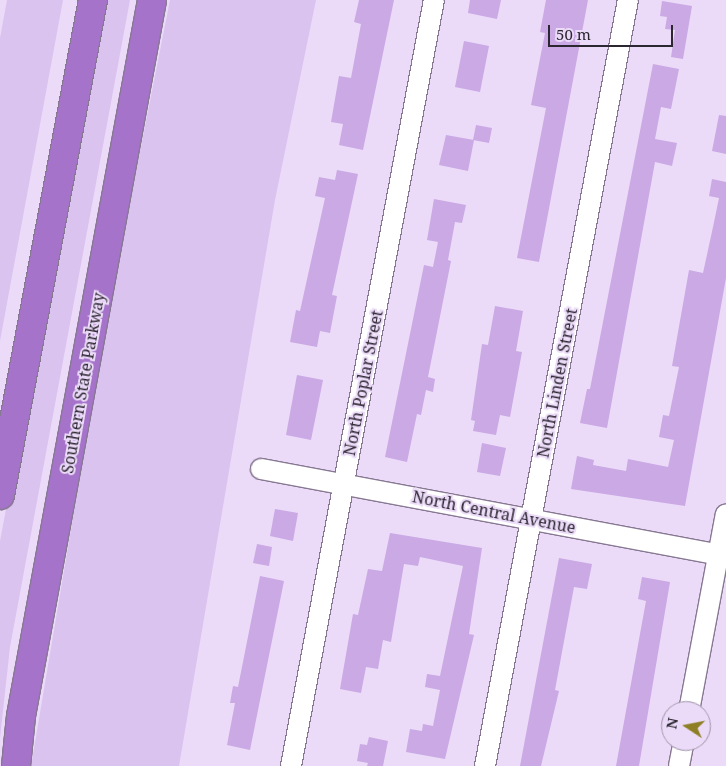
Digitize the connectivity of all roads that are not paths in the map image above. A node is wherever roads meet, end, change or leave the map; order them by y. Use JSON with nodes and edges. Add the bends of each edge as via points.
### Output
{"nodes":[{"id":1,"x":93,"y":0,"type":"edge"},
{"id":2,"x":152,"y":0,"type":"edge"},
{"id":3,"x":434,"y":0,"type":"edge"},
{"id":4,"x":628,"y":0,"type":"edge"},
{"id":5,"x":261,"y":469,"type":"dead end"},
{"id":6,"x":344,"y":484,"type":"junction"},
{"id":7,"x":0,"y":495,"type":"edge"},
{"id":8,"x":726,"y":514,"type":"edge"},
{"id":9,"x":531,"y":519,"type":"junction"},
{"id":10,"x":722,"y":555,"type":"edge"},
{"id":11,"x":691,"y":701,"type":"edge"},
{"id":12,"x":682,"y":751,"type":"edge"},
{"id":13,"x":16,"y":766,"type":"edge"},
{"id":14,"x":291,"y":766,"type":"edge"},
{"id":15,"x":485,"y":766,"type":"edge"},
{"id":16,"x":679,"y":766,"type":"edge"}],
"edges":[{"from":1,"to":7,"type":"highway"},
{"from":2,"to":13,"type":"highway","name":"Southern State Parkway","via":[[21,716]]},
{"from":3,"to":6,"type":"street","name":"North Poplar Street"},
{"from":4,"to":9,"type":"street","name":"North Linden Street"},
{"from":5,"to":6,"type":"street","name":"North Central Avenue"},
{"from":6,"to":9,"type":"street","name":"North Central Avenue"},
{"from":6,"to":14,"type":"street","name":"North Poplar Street"},
{"from":8,"to":10,"type":"street"},
{"from":9,"to":10,"type":"street","name":"North Central Avenue"},
{"from":9,"to":15,"type":"street","name":"North Linden Street"},
{"from":10,"to":11,"type":"street"},
{"from":12,"to":16,"type":"street"}]}
